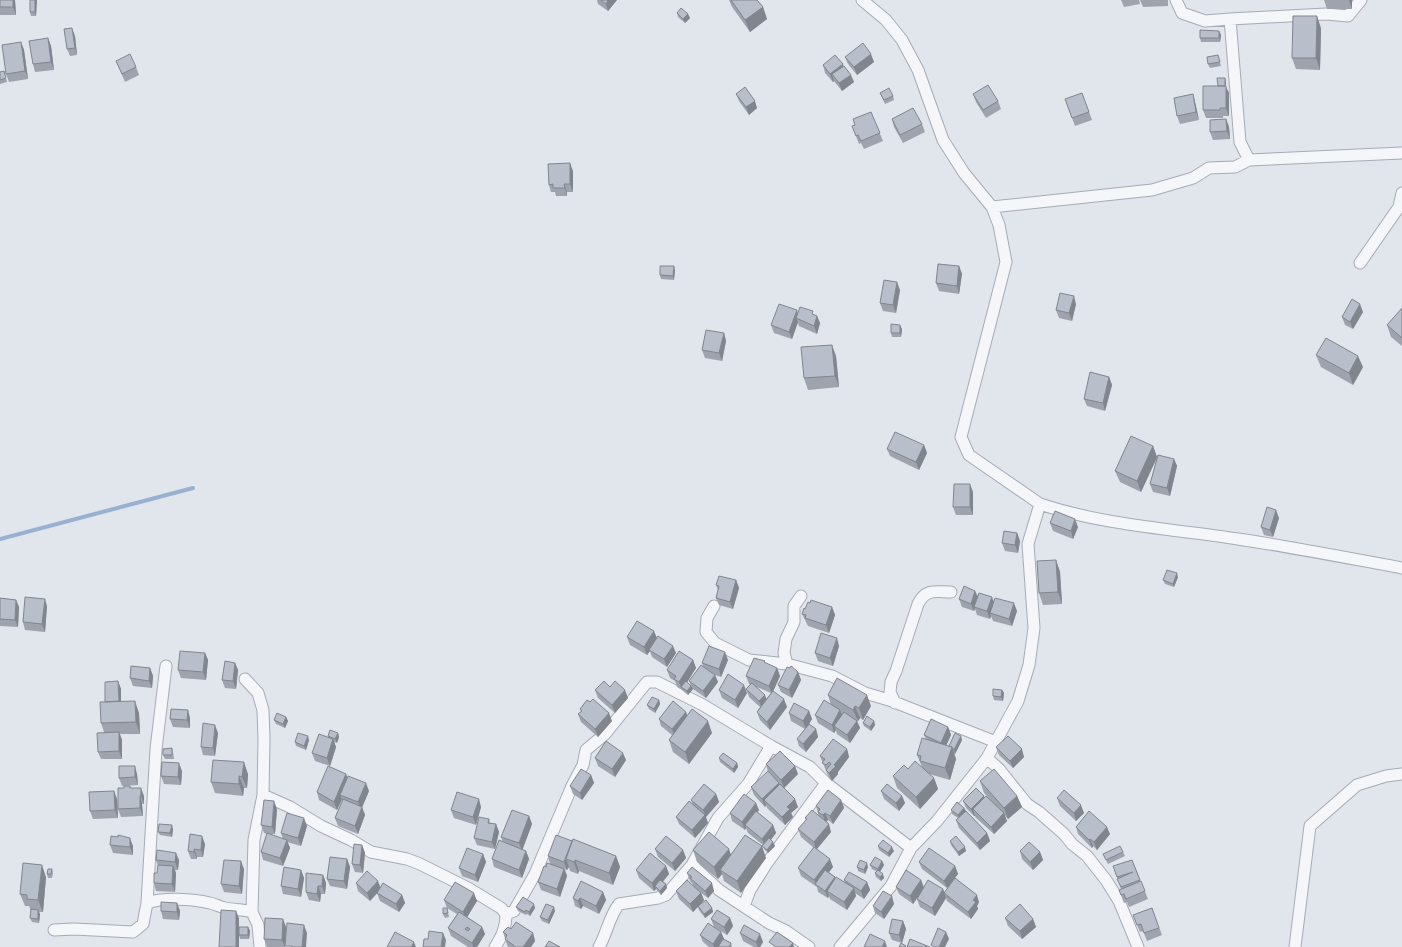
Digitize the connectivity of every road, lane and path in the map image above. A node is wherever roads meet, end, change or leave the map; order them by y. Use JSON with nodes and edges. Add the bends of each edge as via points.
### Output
{"nodes":[{"id":1,"x":862,"y":0,"type":"edge"},
{"id":2,"x":1176,"y":0,"type":"edge"},
{"id":3,"x":1361,"y":0,"type":"edge"},
{"id":4,"x":1230,"y":19,"type":"junction"},
{"id":5,"x":1402,"y":152,"type":"edge"},
{"id":6,"x":1249,"y":160,"type":"junction"},
{"id":7,"x":1402,"y":193,"type":"edge"},
{"id":8,"x":992,"y":207,"type":"junction"},
{"id":9,"x":1360,"y":263,"type":"dead end"},
{"id":10,"x":1040,"y":504,"type":"junction"},
{"id":11,"x":1402,"y":568,"type":"edge"},
{"id":12,"x":952,"y":592,"type":"dead end"},
{"id":13,"x":801,"y":596,"type":"dead end"},
{"id":14,"x":714,"y":606,"type":"dead end"},
{"id":15,"x":787,"y":664,"type":"junction"},
{"id":16,"x":166,"y":666,"type":"dead end"},
{"id":17,"x":245,"y":678,"type":"dead end"},
{"id":18,"x":895,"y":703,"type":"junction"},
{"id":19,"x":996,"y":742,"type":"junction"},
{"id":20,"x":771,"y":746,"type":"junction"},
{"id":21,"x":987,"y":758,"type":"junction"},
{"id":22,"x":1402,"y":774,"type":"edge"},
{"id":23,"x":826,"y":783,"type":"junction"},
{"id":24,"x":264,"y":795,"type":"junction"},
{"id":25,"x":911,"y":848,"type":"junction"},
{"id":26,"x":692,"y":865,"type":"junction"},
{"id":27,"x":147,"y":904,"type":"junction"},
{"id":28,"x":744,"y":906,"type":"junction"},
{"id":29,"x":252,"y":912,"type":"junction"},
{"id":30,"x":506,"y":914,"type":"junction"},
{"id":31,"x":54,"y":930,"type":"dead end"},
{"id":32,"x":260,"y":947,"type":"edge"},
{"id":33,"x":495,"y":947,"type":"edge"},
{"id":34,"x":599,"y":947,"type":"edge"},
{"id":35,"x":809,"y":947,"type":"edge"},
{"id":36,"x":840,"y":947,"type":"edge"},
{"id":37,"x":1138,"y":947,"type":"edge"},
{"id":38,"x":1295,"y":947,"type":"edge"}],
"edges":[{"from":1,"to":8,"type":"street","via":[[886,20],[902,40],[918,70],[943,140],[964,173]]},
{"from":2,"to":4,"type":"street","via":[[1182,13],[1205,21]]},
{"from":3,"to":4,"type":"street","via":[[1348,16],[1326,14]]},
{"from":4,"to":6,"type":"street","via":[[1240,142]]},
{"from":5,"to":6,"type":"street"},
{"from":6,"to":8,"type":"street","via":[[1235,167],[1209,168],[1192,178],[1152,190]]},
{"from":7,"to":9,"type":"street","via":[[1400,207]]},
{"from":8,"to":10,"type":"street","via":[[1006,262],[961,437],[969,455]]},
{"from":10,"to":11,"type":"street","via":[[1101,519]]},
{"from":10,"to":19,"type":"street","via":[[1028,544],[1034,628],[1029,665],[1018,701]]},
{"from":12,"to":18,"type":"street","via":[[929,592],[922,596],[891,682],[890,692]]},
{"from":13,"to":15,"type":"street","via":[[794,606],[794,622],[786,639],[784,653]]},
{"from":14,"to":15,"type":"street","via":[[707,618],[706,632],[715,643],[749,660]]},
{"from":15,"to":18,"type":"street","via":[[832,676],[865,693]]},
{"from":16,"to":27,"type":"street","via":[[156,749]]},
{"from":17,"to":24,"type":"street","via":[[258,693],[263,710]]},
{"from":18,"to":19,"type":"street"},
{"from":19,"to":21,"type":"street"},
{"from":20,"to":23,"type":"street","via":[[810,767]]},
{"from":20,"to":26,"type":"street","via":[[748,784],[718,818]]},
{"from":20,"to":30,"type":"street","via":[[703,705],[657,682],[647,682],[605,734],[586,750],[583,765],[535,874],[514,912]]},
{"from":21,"to":25,"type":"street"},
{"from":21,"to":37,"type":"street","via":[[1027,804],[1087,856],[1119,901]]},
{"from":22,"to":38,"type":"street","via":[[1357,785],[1310,826]]},
{"from":23,"to":25,"type":"street"},
{"from":23,"to":28,"type":"street","via":[[767,863]]},
{"from":24,"to":29,"type":"street","via":[[254,840]]},
{"from":24,"to":30,"type":"street","via":[[371,852],[413,862],[468,888]]},
{"from":25,"to":36,"type":"street","via":[[891,886]]},
{"from":26,"to":28,"type":"street","via":[[719,890]]},
{"from":26,"to":34,"type":"street","via":[[666,895],[619,904],[612,913]]},
{"from":27,"to":29,"type":"street","via":[[156,900],[209,902],[226,909]]},
{"from":27,"to":31,"type":"street","via":[[143,924],[133,932]]},
{"from":28,"to":35,"type":"street"},
{"from":29,"to":32,"type":"street","via":[[258,925]]},
{"from":30,"to":33,"type":"street","via":[[503,934]]}]}
